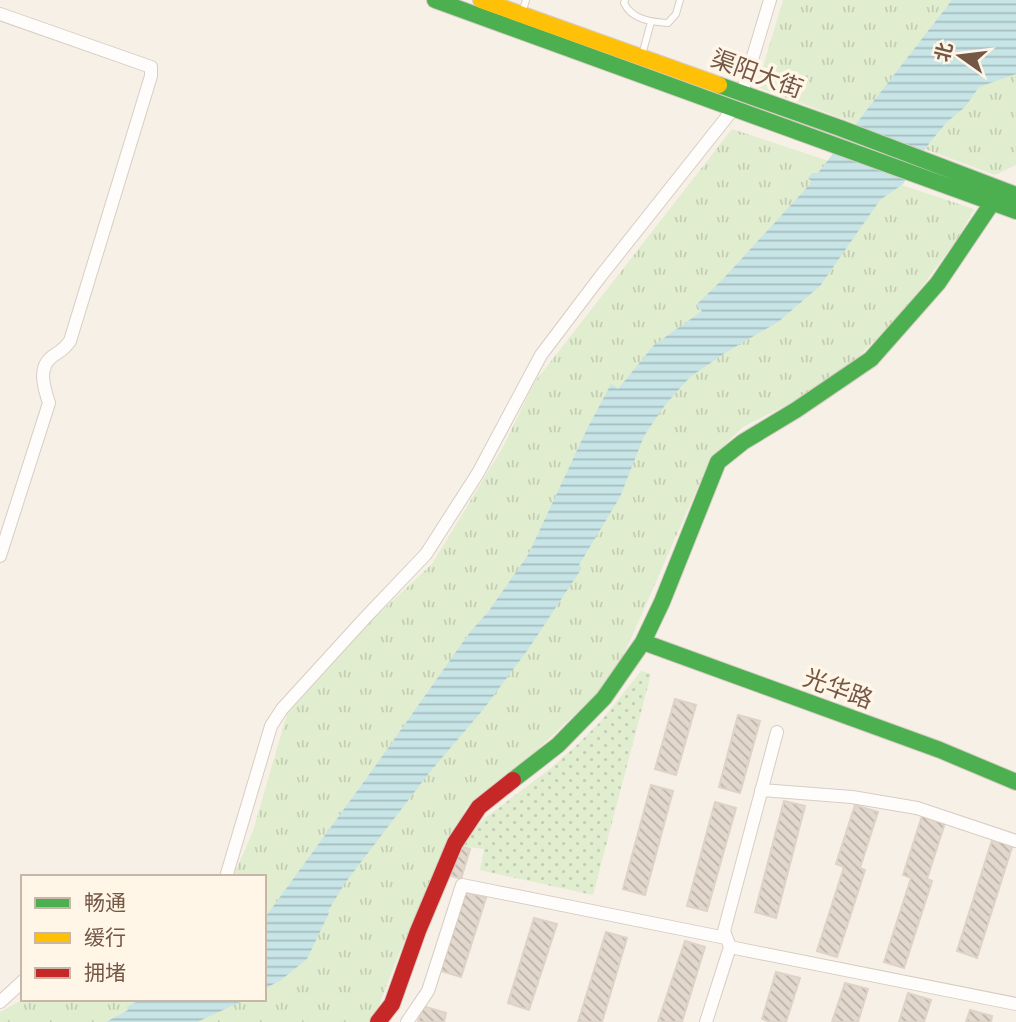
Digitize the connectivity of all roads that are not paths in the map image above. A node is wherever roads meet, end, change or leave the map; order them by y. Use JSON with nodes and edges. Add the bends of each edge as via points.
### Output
{"nodes":[{"id":1,"x":435,"y":0,"type":"edge"},
{"id":2,"x":481,"y":0,"type":"edge"},
{"id":3,"x":625,"y":0,"type":"edge"},
{"id":4,"x":680,"y":0,"type":"edge"},
{"id":5,"x":770,"y":0,"type":"edge"},
{"id":6,"x":524,"y":7,"type":"edge"},
{"id":7,"x":0,"y":14,"type":"edge"},
{"id":8,"x":651,"y":22,"type":"junction"},
{"id":9,"x":641,"y":57,"type":"junction"},
{"id":10,"x":742,"y":93,"type":"junction"},
{"id":11,"x":734,"y":108,"type":"junction"},
{"id":12,"x":1013,"y":190,"type":"edge"},
{"id":13,"x":992,"y":203,"type":"junction"},
{"id":14,"x":1016,"y":212,"type":"edge"},
{"id":15,"x":0,"y":556,"type":"edge"},
{"id":16,"x":643,"y":642,"type":"junction"},
{"id":17,"x":777,"y":732,"type":"dead end"},
{"id":18,"x":1016,"y":782,"type":"edge"},
{"id":19,"x":761,"y":790,"type":"junction"},
{"id":20,"x":1016,"y":841,"type":"edge"},
{"id":21,"x":227,"y":875,"type":"edge"},
{"id":22,"x":728,"y":942,"type":"junction"},
{"id":23,"x":21,"y":983,"type":"edge"},
{"id":24,"x":0,"y":1002,"type":"edge"},
{"id":25,"x":1016,"y":1004,"type":"edge"},
{"id":26,"x":378,"y":1022,"type":"edge"},
{"id":27,"x":407,"y":1022,"type":"edge"},
{"id":28,"x":706,"y":1022,"type":"edge"}],
"edges":[{"from":1,"to":11,"type":"street","name":"渠阳大街"},
{"from":2,"to":6,"type":"street","name":"渠阳大街"},
{"from":3,"to":8,"type":"lane","via":[[628,11]]},
{"from":4,"to":8,"type":"lane","via":[[668,23]]},
{"from":5,"to":10,"type":"street"},
{"from":6,"to":9,"type":"street","name":"渠阳大街"},
{"from":7,"to":15,"type":"street","via":[[151,67],[70,341],[44,368],[49,403]]},
{"from":8,"to":9,"type":"lane"},
{"from":9,"to":10,"type":"street","name":"渠阳大街"},
{"from":10,"to":12,"type":"street","name":"渠阳大街"},
{"from":11,"to":13,"type":"street","name":"渠阳大街"},
{"from":11,"to":21,"type":"street","via":[[541,355],[478,473],[426,554],[282,709],[271,726]]},
{"from":13,"to":14,"type":"street","name":"渠阳大街"},
{"from":13,"to":16,"type":"street","via":[[938,283],[871,359],[718,462]]},
{"from":16,"to":18,"type":"street","name":"光华路"},
{"from":16,"to":26,"type":"street","via":[[604,698],[558,745],[479,807],[455,843],[392,1004]]},
{"from":17,"to":19,"type":"street"},
{"from":19,"to":20,"type":"street","via":[[917,808]]},
{"from":19,"to":22,"type":"street","via":[[724,931]]},
{"from":22,"to":25,"type":"street"},
{"from":22,"to":27,"type":"street","via":[[462,885],[428,991]]},
{"from":22,"to":28,"type":"street"},
{"from":23,"to":24,"type":"street"}]}
